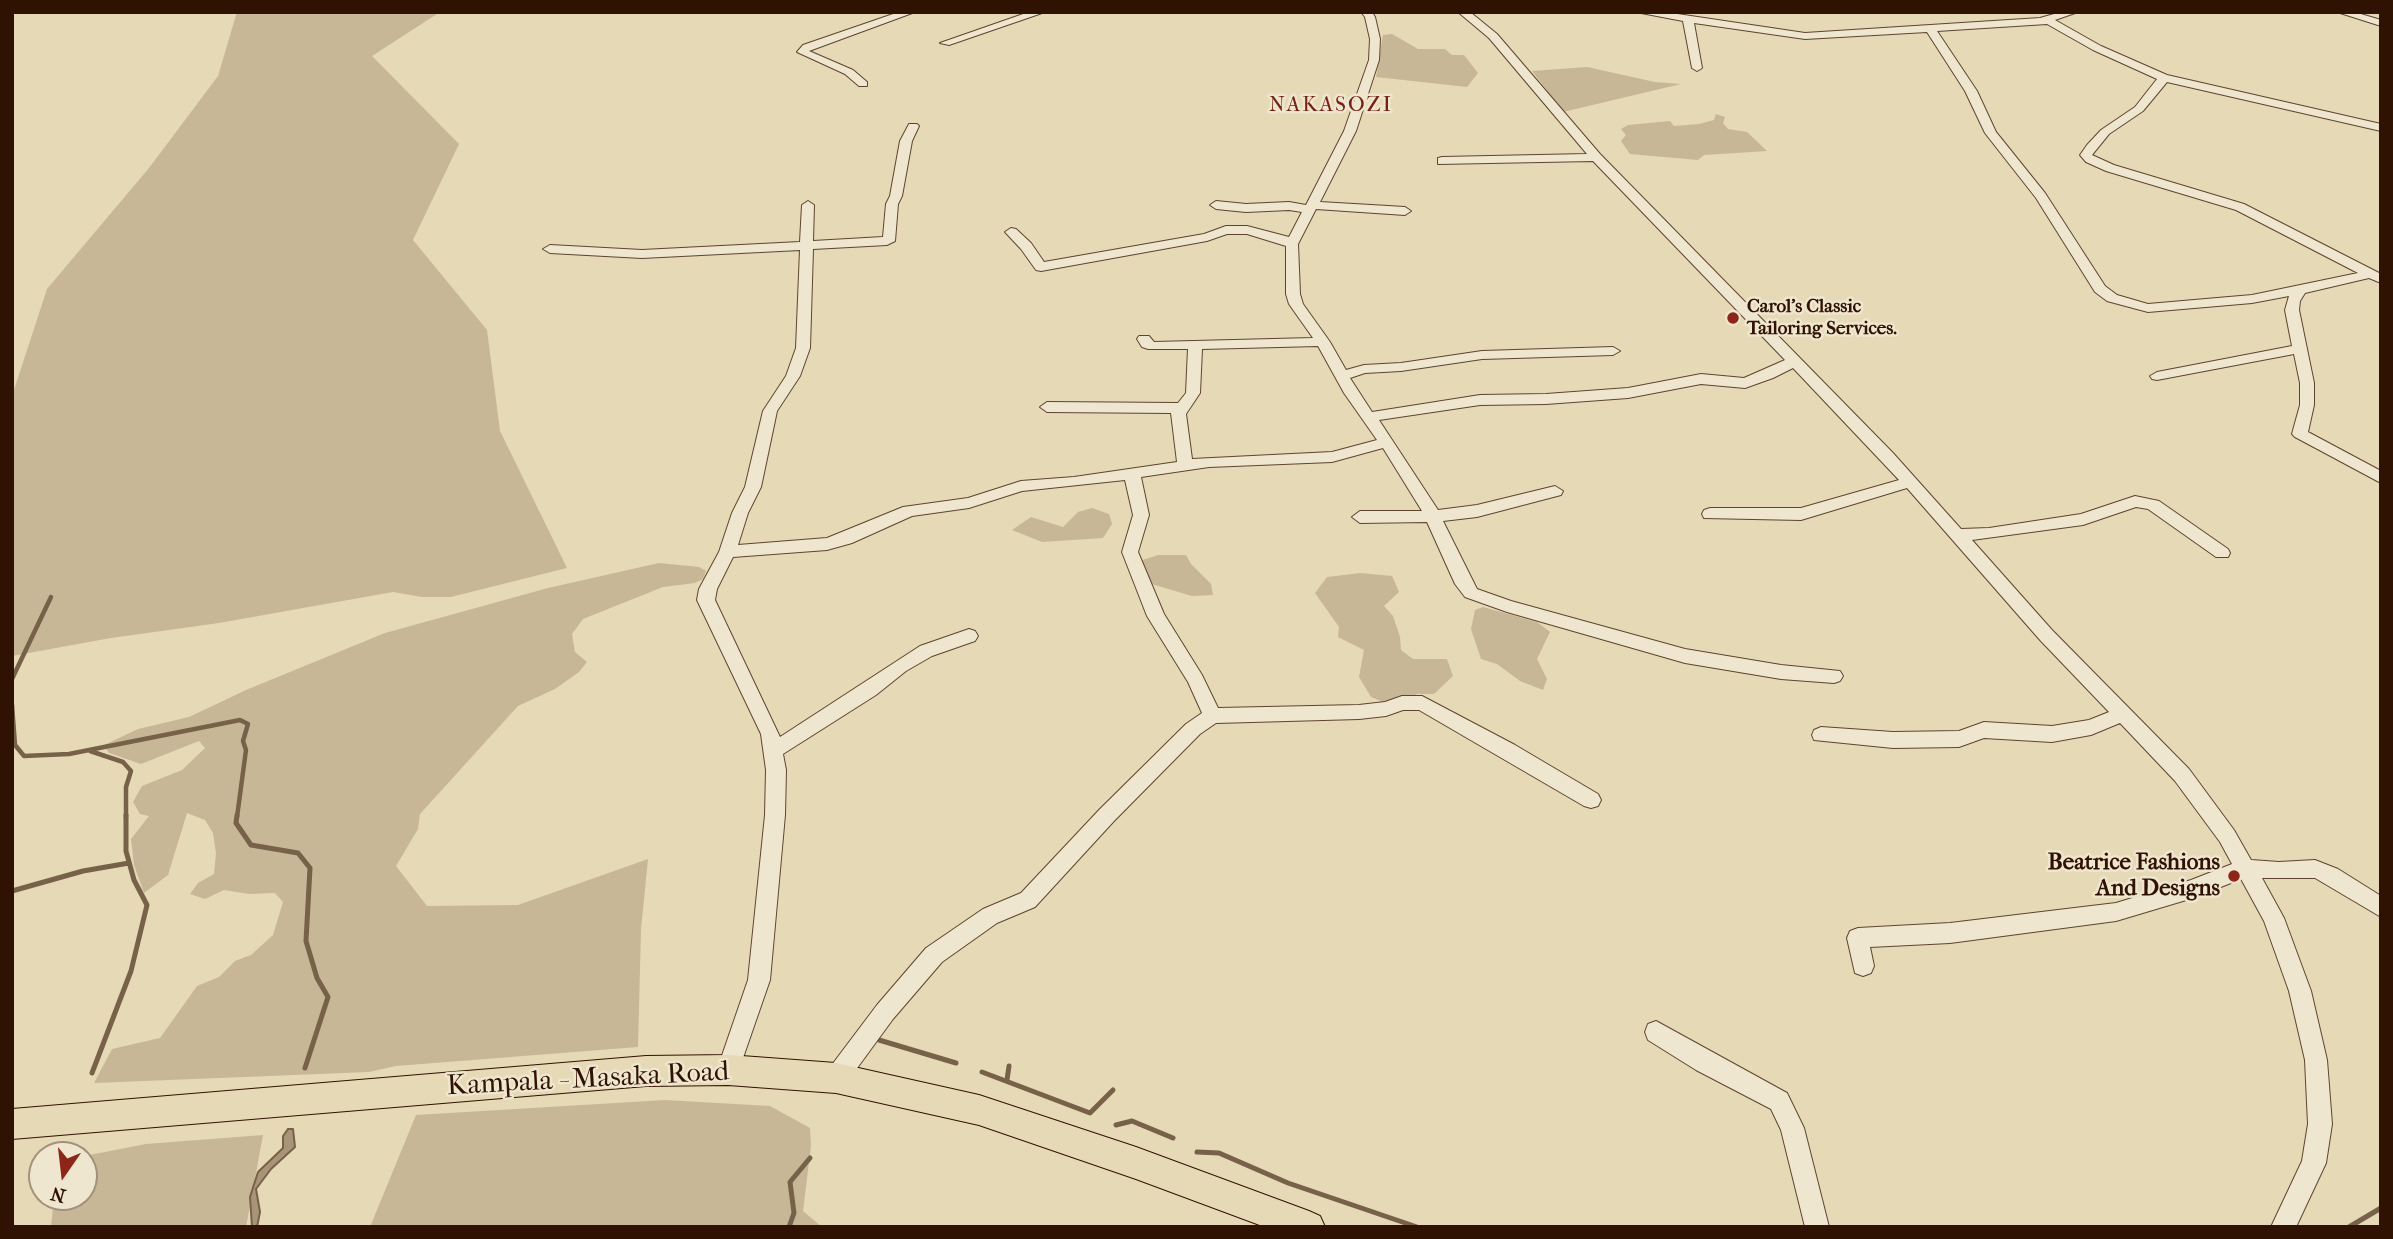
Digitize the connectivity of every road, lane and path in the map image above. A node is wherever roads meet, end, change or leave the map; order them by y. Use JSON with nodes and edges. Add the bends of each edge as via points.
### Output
{"nodes":[{"id":1,"x":909,"y":12,"type":"edge"},
{"id":2,"x":1040,"y":12,"type":"edge"},
{"id":3,"x":1366,"y":12,"type":"edge"},
{"id":4,"x":1641,"y":12,"type":"edge"},
{"id":5,"x":1992,"y":12,"type":"edge"},
{"id":6,"x":2073,"y":12,"type":"edge"},
{"id":7,"x":2342,"y":12,"type":"edge"},
{"id":8,"x":1472,"y":13,"type":"edge"},
{"id":9,"x":1670,"y":15,"type":"edge"},
{"id":10,"x":1965,"y":17,"type":"dead end"},
{"id":11,"x":1688,"y":20,"type":"junction"},
{"id":12,"x":2044,"y":20,"type":"junction"},
{"id":13,"x":2003,"y":23,"type":"junction"},
{"id":14,"x":2381,"y":23,"type":"edge"},
{"id":15,"x":1988,"y":25,"type":"junction"},
{"id":16,"x":1930,"y":28,"type":"junction"},
{"id":17,"x":945,"y":43,"type":"dead end"},
{"id":18,"x":1697,"y":68,"type":"dead end"},
{"id":19,"x":2164,"y":78,"type":"junction"},
{"id":20,"x":863,"y":84,"type":"dead end"},
{"id":21,"x":913,"y":126,"type":"dead end"},
{"id":22,"x":2381,"y":128,"type":"edge"},
{"id":23,"x":1596,"y":157,"type":"junction"},
{"id":24,"x":1442,"y":161,"type":"dead end"},
{"id":25,"x":808,"y":205,"type":"dead end"},
{"id":26,"x":1216,"y":205,"type":"dead end"},
{"id":27,"x":1311,"y":208,"type":"junction"},
{"id":28,"x":1405,"y":211,"type":"dead end"},
{"id":29,"x":1011,"y":232,"type":"dead end"},
{"id":30,"x":1292,"y":244,"type":"junction"},
{"id":31,"x":806,"y":247,"type":"junction"},
{"id":32,"x":550,"y":249,"type":"dead end"},
{"id":33,"x":2375,"y":277,"type":"edge"},
{"id":34,"x":2300,"y":290,"type":"junction"},
{"id":35,"x":1144,"y":339,"type":"dead end"},
{"id":36,"x":1323,"y":342,"type":"junction"},
{"id":37,"x":1195,"y":345,"type":"junction"},
{"id":38,"x":2301,"y":349,"type":"junction"},
{"id":39,"x":1613,"y":351,"type":"dead end"},
{"id":40,"x":1794,"y":361,"type":"junction"},
{"id":41,"x":1342,"y":376,"type":"junction"},
{"id":42,"x":2157,"y":376,"type":"dead end"},
{"id":43,"x":1047,"y":407,"type":"dead end"},
{"id":44,"x":1180,"y":408,"type":"junction"},
{"id":45,"x":1368,"y":417,"type":"junction"},
{"id":46,"x":1387,"y":442,"type":"junction"},
{"id":47,"x":1185,"y":465,"type":"junction"},
{"id":48,"x":1132,"y":474,"type":"junction"},
{"id":49,"x":2381,"y":478,"type":"edge"},
{"id":50,"x":1910,"y":482,"type":"junction"},
{"id":51,"x":1555,"y":491,"type":"dead end"},
{"id":52,"x":1710,"y":513,"type":"dead end"},
{"id":53,"x":1434,"y":516,"type":"junction"},
{"id":54,"x":1360,"y":517,"type":"dead end"},
{"id":55,"x":1958,"y":535,"type":"junction"},
{"id":56,"x":727,"y":552,"type":"junction"},
{"id":57,"x":2222,"y":553,"type":"dead end"},
{"id":58,"x":969,"y":636,"type":"dead end"},
{"id":59,"x":1834,"y":676,"type":"dead end"},
{"id":60,"x":2124,"y":714,"type":"junction"},
{"id":61,"x":1212,"y":716,"type":"junction"},
{"id":62,"x":1821,"y":735,"type":"dead end"},
{"id":63,"x":773,"y":751,"type":"junction"},
{"id":64,"x":1591,"y":800,"type":"dead end"},
{"id":65,"x":2246,"y":868,"type":"junction"},
{"id":66,"x":2381,"y":908,"type":"edge"},
{"id":67,"x":1863,"y":966,"type":"dead end"},
{"id":68,"x":1657,"y":1032,"type":"dead end"},
{"id":69,"x":728,"y":1070,"type":"junction"},
{"id":70,"x":836,"y":1078,"type":"junction"},
{"id":71,"x":12,"y":1124,"type":"edge"},
{"id":72,"x":1309,"y":1227,"type":"edge"},
{"id":73,"x":1817,"y":1227,"type":"edge"},
{"id":74,"x":2283,"y":1227,"type":"edge"}],
"edges":[{"from":1,"to":20,"type":"street","via":[[802,52],[849,72]]},
{"from":2,"to":17,"type":"street"},
{"from":3,"to":27,"type":"street","via":[[1375,39],[1374,60],[1350,131]]},
{"from":4,"to":9,"type":"street"},
{"from":5,"to":13,"type":"street"},
{"from":6,"to":12,"type":"street"},
{"from":7,"to":14,"type":"street"},
{"from":8,"to":23,"type":"street"},
{"from":9,"to":11,"type":"street"},
{"from":10,"to":15,"type":"street"},
{"from":11,"to":16,"type":"street","via":[[1805,36]]},
{"from":11,"to":18,"type":"street"},
{"from":12,"to":13,"type":"street"},
{"from":12,"to":19,"type":"street"},
{"from":13,"to":15,"type":"street"},
{"from":15,"to":16,"type":"street"},
{"from":16,"to":34,"type":"street","via":[[1992,133],[2040,195],[2100,289],[2112,298],[2148,308]]},
{"from":19,"to":22,"type":"street"},
{"from":19,"to":33,"type":"street","via":[[2139,109],[2105,132],[2086,155],[2090,159],[2240,207]]},
{"from":21,"to":31,"type":"street","via":[[892,204],[890,238]]},
{"from":23,"to":24,"type":"street"},
{"from":23,"to":40,"type":"street"},
{"from":25,"to":31,"type":"street"},
{"from":26,"to":27,"type":"street"},
{"from":27,"to":28,"type":"street"},
{"from":27,"to":30,"type":"street"},
{"from":29,"to":30,"type":"street","via":[[1041,267],[1226,230],[1281,237]]},
{"from":30,"to":36,"type":"street","via":[[1296,304]]},
{"from":31,"to":32,"type":"street","via":[[642,254]]},
{"from":31,"to":56,"type":"street","via":[[800,360],[770,411],[753,487]]},
{"from":33,"to":34,"type":"street"},
{"from":34,"to":38,"type":"street","via":[[2292,310]]},
{"from":35,"to":37,"type":"street","via":[[1153,346]]},
{"from":36,"to":37,"type":"street"},
{"from":36,"to":41,"type":"street"},
{"from":37,"to":44,"type":"street","via":[[1193,393]]},
{"from":38,"to":42,"type":"street"},
{"from":38,"to":49,"type":"street","via":[[2307,405],[2300,434]]},
{"from":39,"to":41,"type":"street","via":[[1482,355],[1364,369]]},
{"from":40,"to":45,"type":"street","via":[[1745,383],[1700,379],[1628,393],[1480,400]]},
{"from":40,"to":50,"type":"street"},
{"from":41,"to":45,"type":"street"},
{"from":43,"to":44,"type":"street"},
{"from":44,"to":47,"type":"street"},
{"from":45,"to":46,"type":"street"},
{"from":46,"to":47,"type":"street","via":[[1332,457]]},
{"from":46,"to":53,"type":"street"},
{"from":47,"to":48,"type":"street"},
{"from":48,"to":56,"type":"street","via":[[1021,486],[969,503],[909,511],[827,544]]},
{"from":48,"to":61,"type":"street","via":[[1141,515],[1130,552],[1156,616],[1196,680]]},
{"from":50,"to":52,"type":"street","via":[[1789,516]]},
{"from":50,"to":55,"type":"street"},
{"from":51,"to":53,"type":"street","via":[[1477,511]]},
{"from":53,"to":54,"type":"street"},
{"from":53,"to":59,"type":"street","via":[[1471,593],[1685,656]]},
{"from":55,"to":57,"type":"street","via":[[2083,519],[2135,501],[2153,505]]},
{"from":55,"to":60,"type":"street"},
{"from":56,"to":63,"type":"street","via":[[705,600],[771,734]]},
{"from":58,"to":63,"type":"street","via":[[926,651]]},
{"from":60,"to":62,"type":"street","via":[[2091,727],[2052,734],[1984,730],[1959,739],[1904,740]]},
{"from":60,"to":65,"type":"street","via":[[2182,775]]},
{"from":61,"to":64,"type":"street","via":[[1360,712],[1422,703]]},
{"from":61,"to":70,"type":"street","via":[[1193,729],[1107,815],[1028,900],[990,916],[934,955]]},
{"from":63,"to":69,"type":"street","via":[[775,815],[759,980]]},
{"from":65,"to":66,"type":"street","via":[[2315,869]]},
{"from":65,"to":67,"type":"street","via":[[2193,890],[2116,912],[1950,933],[1857,938]]},
{"from":65,"to":74,"type":"street","via":[[2285,949],[2316,1060],[2320,1124],[2314,1163]]},
{"from":68,"to":73,"type":"street","via":[[1779,1101],[1792,1128]]},
{"from":69,"to":70,"type":"main road","name":"Kampala - Masaka Road"},
{"from":69,"to":71,"type":"main road","name":"Kampala - Masaka Road","via":[[632,1072]]},
{"from":70,"to":72,"type":"main road","name":"Kampala - Masaka Road","via":[[979,1110]]}]}
